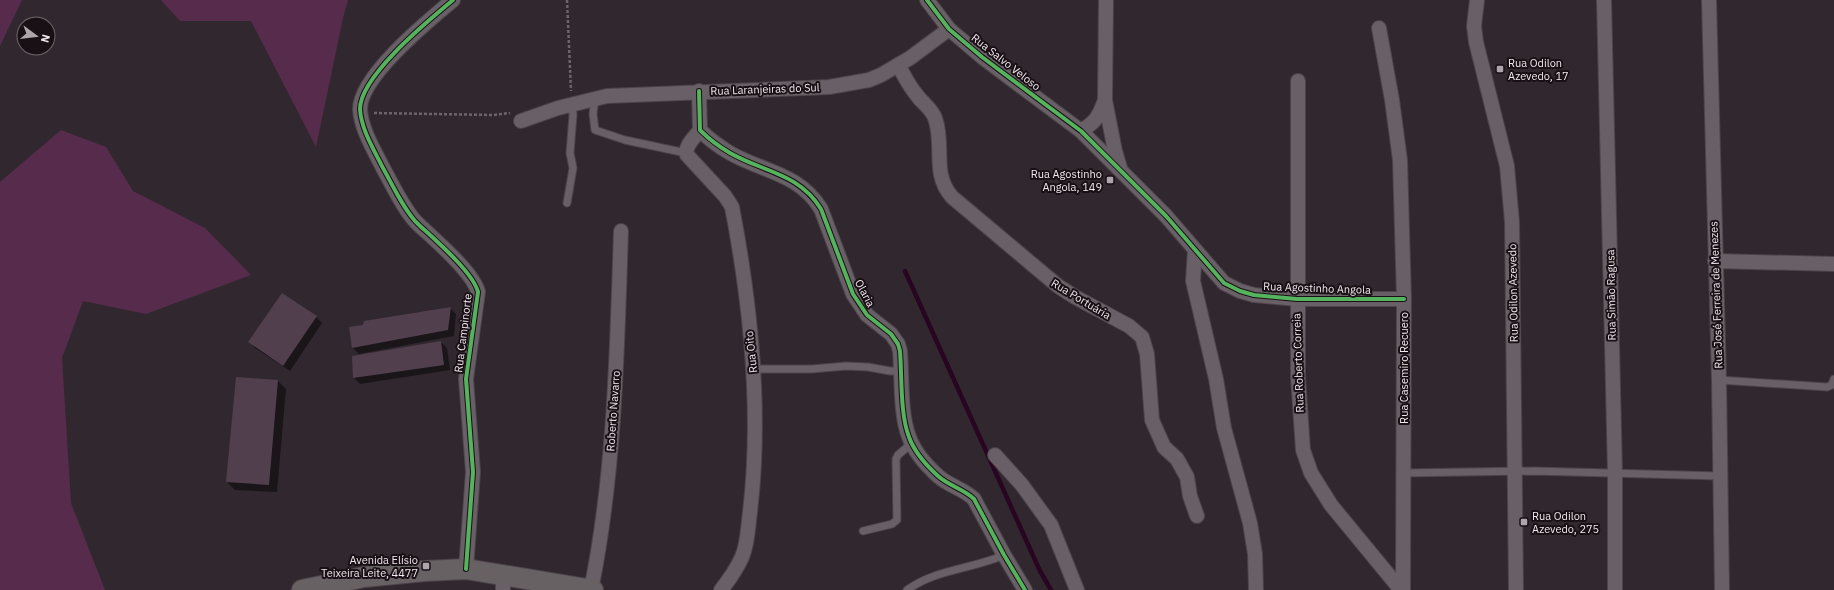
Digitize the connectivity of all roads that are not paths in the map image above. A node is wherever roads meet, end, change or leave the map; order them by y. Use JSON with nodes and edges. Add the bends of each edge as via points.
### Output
{"nodes":[{"id":1,"x":453,"y":0,"type":"edge"},
{"id":2,"x":928,"y":0,"type":"edge"},
{"id":3,"x":1106,"y":0,"type":"edge"},
{"id":4,"x":1476,"y":0,"type":"edge"},
{"id":5,"x":1604,"y":0,"type":"edge"},
{"id":6,"x":1709,"y":0,"type":"edge"},
{"id":7,"x":949,"y":28,"type":"junction"},
{"id":8,"x":1380,"y":28,"type":"dead end"},
{"id":9,"x":898,"y":65,"type":"junction"},
{"id":10,"x":1298,"y":81,"type":"dead end"},
{"id":11,"x":699,"y":91,"type":"junction"},
{"id":12,"x":595,"y":99,"type":"junction"},
{"id":13,"x":1105,"y":100,"type":"junction"},
{"id":14,"x":572,"y":104,"type":"junction"},
{"id":15,"x":521,"y":121,"type":"road end"},
{"id":16,"x":700,"y":130,"type":"junction"},
{"id":17,"x":1081,"y":131,"type":"junction"},
{"id":18,"x":686,"y":152,"type":"junction"},
{"id":19,"x":1121,"y":170,"type":"junction"},
{"id":20,"x":567,"y":204,"type":"dead end"},
{"id":21,"x":621,"y":231,"type":"dead end"},
{"id":22,"x":1195,"y":250,"type":"junction"},
{"id":23,"x":1715,"y":261,"type":"junction"},
{"id":24,"x":1834,"y":264,"type":"edge"},
{"id":25,"x":1297,"y":299,"type":"junction"},
{"id":26,"x":1404,"y":299,"type":"junction"},
{"id":27,"x":753,"y":370,"type":"junction"},
{"id":28,"x":901,"y":371,"type":"junction"},
{"id":29,"x":1834,"y":379,"type":"edge"},
{"id":30,"x":1719,"y":380,"type":"junction"},
{"id":31,"x":912,"y":443,"type":"junction"},
{"id":32,"x":995,"y":455,"type":"dead end"},
{"id":33,"x":1514,"y":471,"type":"junction"},
{"id":34,"x":1404,"y":473,"type":"junction"},
{"id":35,"x":1615,"y":473,"type":"junction"},
{"id":36,"x":1720,"y":476,"type":"junction"},
{"id":37,"x":1197,"y":516,"type":"dead end"},
{"id":38,"x":863,"y":531,"type":"dead end"},
{"id":39,"x":1004,"y":555,"type":"junction"},
{"id":40,"x":466,"y":569,"type":"junction"},
{"id":41,"x":503,"y":582,"type":"edge"},
{"id":42,"x":366,"y":583,"type":"edge"},
{"id":43,"x":302,"y":590,"type":"edge"},
{"id":44,"x":592,"y":590,"type":"edge"},
{"id":45,"x":721,"y":590,"type":"edge"},
{"id":46,"x":907,"y":590,"type":"edge"},
{"id":47,"x":1025,"y":590,"type":"edge"},
{"id":48,"x":1077,"y":590,"type":"edge"},
{"id":49,"x":1256,"y":590,"type":"edge"},
{"id":50,"x":1402,"y":590,"type":"edge"},
{"id":51,"x":1516,"y":590,"type":"edge"},
{"id":52,"x":1615,"y":590,"type":"edge"},
{"id":53,"x":1722,"y":590,"type":"edge"}],
"edges":[{"from":1,"to":40,"type":"street","name":"Rua Campinorte","via":[[377,71],[362,98],[361,113],[374,150],[416,222],[465,271],[478,292],[466,379],[473,472]]},
{"from":2,"to":7,"type":"street","name":"Rua Salvo Veloso"},
{"from":3,"to":13,"type":"street","name":"Rua Agostinho Angola"},
{"from":4,"to":33,"type":"street","name":"Rua Odilon Azevedo","via":[[1476,42],[1507,166],[1512,222]]},
{"from":5,"to":35,"type":"street","name":"Rua Simão Ragusa"},
{"from":6,"to":23,"type":"street","name":"Rua José Ferreira de Menezes"},
{"from":7,"to":9,"type":"street","name":"Rua Laranjeiras do Sul"},
{"from":7,"to":17,"type":"street","name":"Rua Salvo Veloso","via":[[982,57]]},
{"from":8,"to":26,"type":"street","name":"Rua Casemiro Recuero","via":[[1400,160]]},
{"from":9,"to":11,"type":"street","name":"Rua Laranjeiras do Sul","via":[[869,80],[829,87]]},
{"from":9,"to":37,"type":"street","name":"Rua Portuária","via":[[915,94],[935,118],[940,138],[941,179],[952,197],[1058,286],[1129,326],[1142,337],[1148,363],[1152,420],[1164,447],[1177,459],[1187,478]]},
{"from":10,"to":25,"type":"street","name":"Rua Roberto Correia"},
{"from":11,"to":12,"type":"street","name":"Rua Laranjeiras do Sul","via":[[607,96]]},
{"from":11,"to":16,"type":"street"},
{"from":12,"to":14,"type":"street","name":"Rua Laranjeiras do Sul"},
{"from":12,"to":18,"type":"lane","via":[[595,130],[625,140]]},
{"from":13,"to":17,"type":"street","name":"Rua Agostinho Angola","via":[[1100,114],[1092,124]]},
{"from":13,"to":19,"type":"street","name":"Rua Agostinho Angola"},
{"from":14,"to":15,"type":"street","name":"Rua Laranjeiras do Sul"},
{"from":14,"to":20,"type":"lane","via":[[570,153],[573,168]]},
{"from":16,"to":18,"type":"street","via":[[686,148]]},
{"from":16,"to":28,"type":"street","name":"Olaria","via":[[729,153],[787,177],[815,199],[857,301],[866,315],[891,334],[898,344]]},
{"from":17,"to":19,"type":"street","name":"Rua Agostinho Angola"},
{"from":18,"to":27,"type":"street","name":"Rua Oito","via":[[732,207]]},
{"from":19,"to":22,"type":"street","name":"Rua Agostinho Angola"},
{"from":21,"to":44,"type":"street","name":"Roberto Navarro","via":[[612,427]]},
{"from":22,"to":25,"type":"street","name":"Rua Agostinho Angola","via":[[1224,283],[1240,291],[1254,295]]},
{"from":22,"to":49,"type":"street","via":[[1193,281],[1216,379],[1224,428],[1250,523],[1255,554]]},
{"from":23,"to":24,"type":"street"},
{"from":23,"to":30,"type":"street","name":"Rua José Ferreira de Menezes"},
{"from":25,"to":26,"type":"street","name":"Rua Agostinho Angola"},
{"from":25,"to":50,"type":"street","name":"Rua Roberto Correia","via":[[1300,421],[1303,450],[1309,467],[1331,505]]},
{"from":26,"to":34,"type":"street","name":"Rua Casemiro Recuero"},
{"from":27,"to":28,"type":"lane","via":[[846,366]]},
{"from":27,"to":45,"type":"street","name":"Rua Oito","via":[[755,439],[747,537],[743,556]]},
{"from":28,"to":31,"type":"street","name":"Olaria","via":[[906,422]]},
{"from":29,"to":30,"type":"lane","via":[[1827,387]]},
{"from":30,"to":36,"type":"street","name":"Rua José Ferreira de Menezes"},
{"from":31,"to":38,"type":"lane","via":[[896,459],[897,520],[892,524]]},
{"from":31,"to":39,"type":"street","name":"Olaria","via":[[938,476],[970,494]]},
{"from":32,"to":48,"type":"street","via":[[1022,485],[1051,525]]},
{"from":33,"to":34,"type":"lane"},
{"from":33,"to":35,"type":"lane"},
{"from":33,"to":51,"type":"street","name":"Rua Odilon Azevedo"},
{"from":34,"to":50,"type":"street","name":"Rua Casemiro Recuero"},
{"from":35,"to":36,"type":"lane"},
{"from":35,"to":52,"type":"street","name":"Rua Simão Ragusa"},
{"from":36,"to":53,"type":"street","name":"Rua José Ferreira de Menezes"},
{"from":39,"to":46,"type":"lane","via":[[986,563],[946,572]]},
{"from":39,"to":47,"type":"street","name":"Olaria"},
{"from":40,"to":41,"type":"main road"},
{"from":40,"to":42,"type":"main road","via":[[425,571]]},
{"from":41,"to":44,"type":"main road"},
{"from":42,"to":43,"type":"main road"}]}
